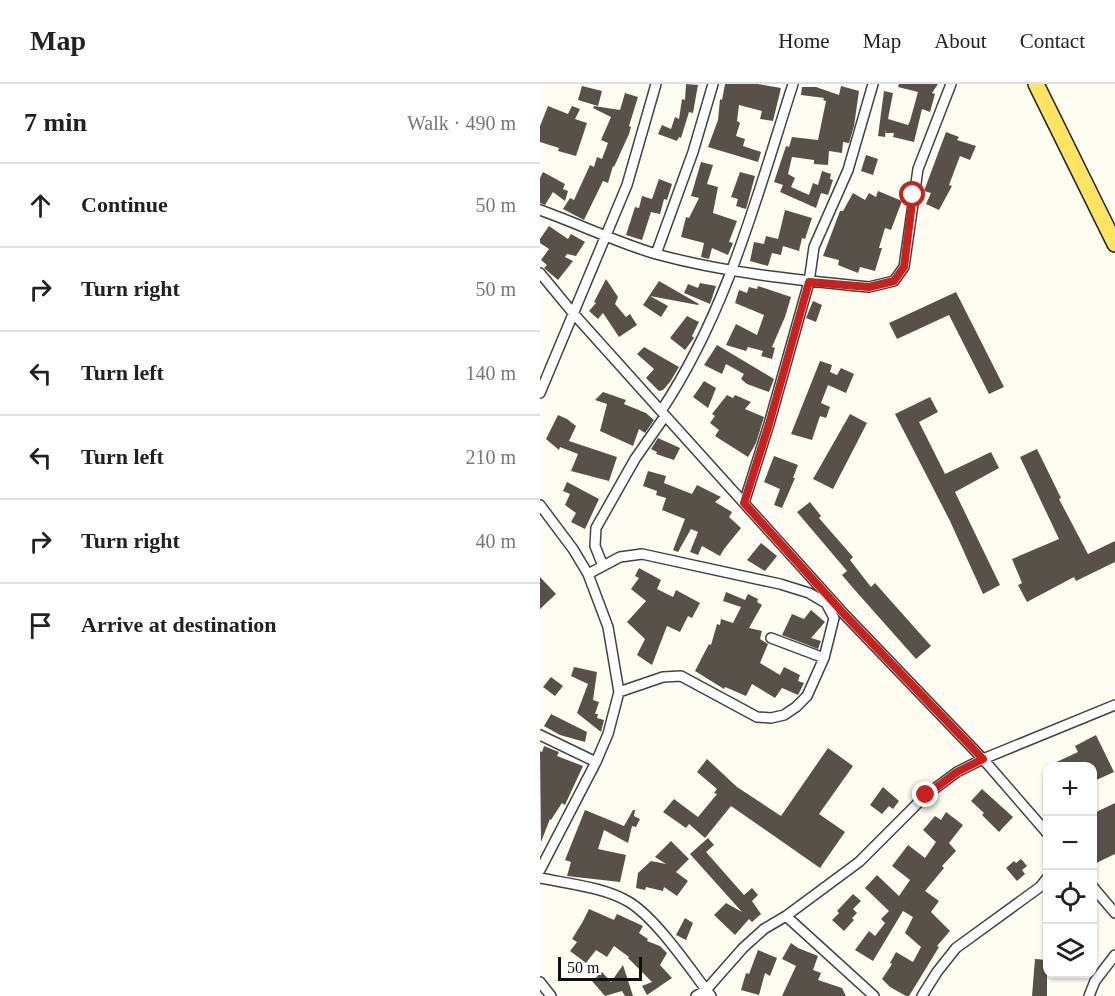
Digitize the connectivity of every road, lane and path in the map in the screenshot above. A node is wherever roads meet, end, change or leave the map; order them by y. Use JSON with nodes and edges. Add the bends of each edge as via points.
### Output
{"nodes":[{"id":1,"x":656,"y":84,"type":"edge"},
{"id":2,"x":713,"y":84,"type":"edge"},
{"id":3,"x":793,"y":84,"type":"edge"},
{"id":4,"x":873,"y":84,"type":"edge"},
{"id":5,"x":951,"y":84,"type":"edge"},
{"id":6,"x":1036,"y":84,"type":"edge"},
{"id":7,"x":540,"y":210,"type":"edge"},
{"id":8,"x":605,"y":237,"type":"junction"},
{"id":9,"x":1115,"y":244,"type":"edge"},
{"id":10,"x":656,"y":254,"type":"junction"},
{"id":11,"x":732,"y":271,"type":"junction"},
{"id":12,"x":540,"y":273,"type":"edge"},
{"id":13,"x":809,"y":282,"type":"junction"},
{"id":14,"x":573,"y":314,"type":"junction"},
{"id":15,"x":540,"y":393,"type":"edge"},
{"id":16,"x":663,"y":414,"type":"junction"},
{"id":17,"x":744,"y":503,"type":"junction"},
{"id":18,"x":540,"y":505,"type":"edge"},
{"id":19,"x":603,"y":566,"type":"junction"},
{"id":20,"x":588,"y":574,"type":"junction"},
{"id":21,"x":771,"y":638,"type":"dead end"},
{"id":22,"x":824,"y":658,"type":"junction"},
{"id":23,"x":619,"y":692,"type":"junction"},
{"id":24,"x":1115,"y":705,"type":"edge"},
{"id":25,"x":540,"y":735,"type":"edge"},
{"id":26,"x":983,"y":759,"type":"junction"},
{"id":27,"x":596,"y":762,"type":"junction"},
{"id":28,"x":1043,"y":829,"type":"edge"},
{"id":29,"x":540,"y":870,"type":"edge"},
{"id":30,"x":540,"y":878,"type":"edge"},
{"id":31,"x":1043,"y":883,"type":"edge"},
{"id":32,"x":1097,"y":892,"type":"edge"},
{"id":33,"x":1115,"y":913,"type":"edge"},
{"id":34,"x":786,"y":916,"type":"junction"},
{"id":35,"x":1115,"y":955,"type":"edge"},
{"id":36,"x":540,"y":982,"type":"edge"},
{"id":37,"x":708,"y":993,"type":"edge"},
{"id":38,"x":550,"y":996,"type":"edge"},
{"id":39,"x":696,"y":996,"type":"edge"},
{"id":40,"x":872,"y":996,"type":"edge"},
{"id":41,"x":922,"y":996,"type":"edge"},
{"id":42,"x":1089,"y":996,"type":"edge"}],
"edges":[{"from":1,"to":8,"type":"street","via":[[632,170]]},
{"from":2,"to":10,"type":"street"},
{"from":3,"to":11,"type":"street"},
{"from":4,"to":13,"type":"street","via":[[848,170],[817,239]]},
{"from":5,"to":13,"type":"street","via":[[918,169],[906,257],[900,274],[894,281],[869,287]]},
{"from":6,"to":9,"type":"main road"},
{"from":7,"to":8,"type":"street"},
{"from":8,"to":10,"type":"street"},
{"from":8,"to":14,"type":"street"},
{"from":10,"to":11,"type":"street"},
{"from":11,"to":13,"type":"street"},
{"from":11,"to":16,"type":"street","via":[[696,354]]},
{"from":12,"to":14,"type":"street"},
{"from":13,"to":17,"type":"street"},
{"from":14,"to":15,"type":"street"},
{"from":14,"to":16,"type":"street"},
{"from":16,"to":17,"type":"street"},
{"from":16,"to":19,"type":"street","via":[[596,528],[594,546]]},
{"from":17,"to":26,"type":"street"},
{"from":18,"to":20,"type":"street"},
{"from":19,"to":20,"type":"street"},
{"from":19,"to":22,"type":"street","via":[[620,557],[642,554],[809,593],[826,603],[834,618]]},
{"from":20,"to":23,"type":"street","via":[[608,627]]},
{"from":21,"to":22,"type":"street"},
{"from":22,"to":23,"type":"street","via":[[807,696],[784,715],[771,718],[757,717],[681,676],[663,677]]},
{"from":23,"to":27,"type":"street"},
{"from":24,"to":26,"type":"street"},
{"from":25,"to":27,"type":"street"},
{"from":26,"to":28,"type":"street"},
{"from":26,"to":34,"type":"street","via":[[926,795],[859,862]]},
{"from":27,"to":29,"type":"street"},
{"from":30,"to":37,"type":"street","via":[[610,893],[628,901],[653,922]]},
{"from":31,"to":41,"type":"street","via":[[956,948]]},
{"from":32,"to":33,"type":"street"},
{"from":34,"to":37,"type":"street","via":[[743,948]]},
{"from":34,"to":40,"type":"street"},
{"from":35,"to":42,"type":"street"},
{"from":36,"to":38,"type":"street"},
{"from":37,"to":39,"type":"street"}]}
